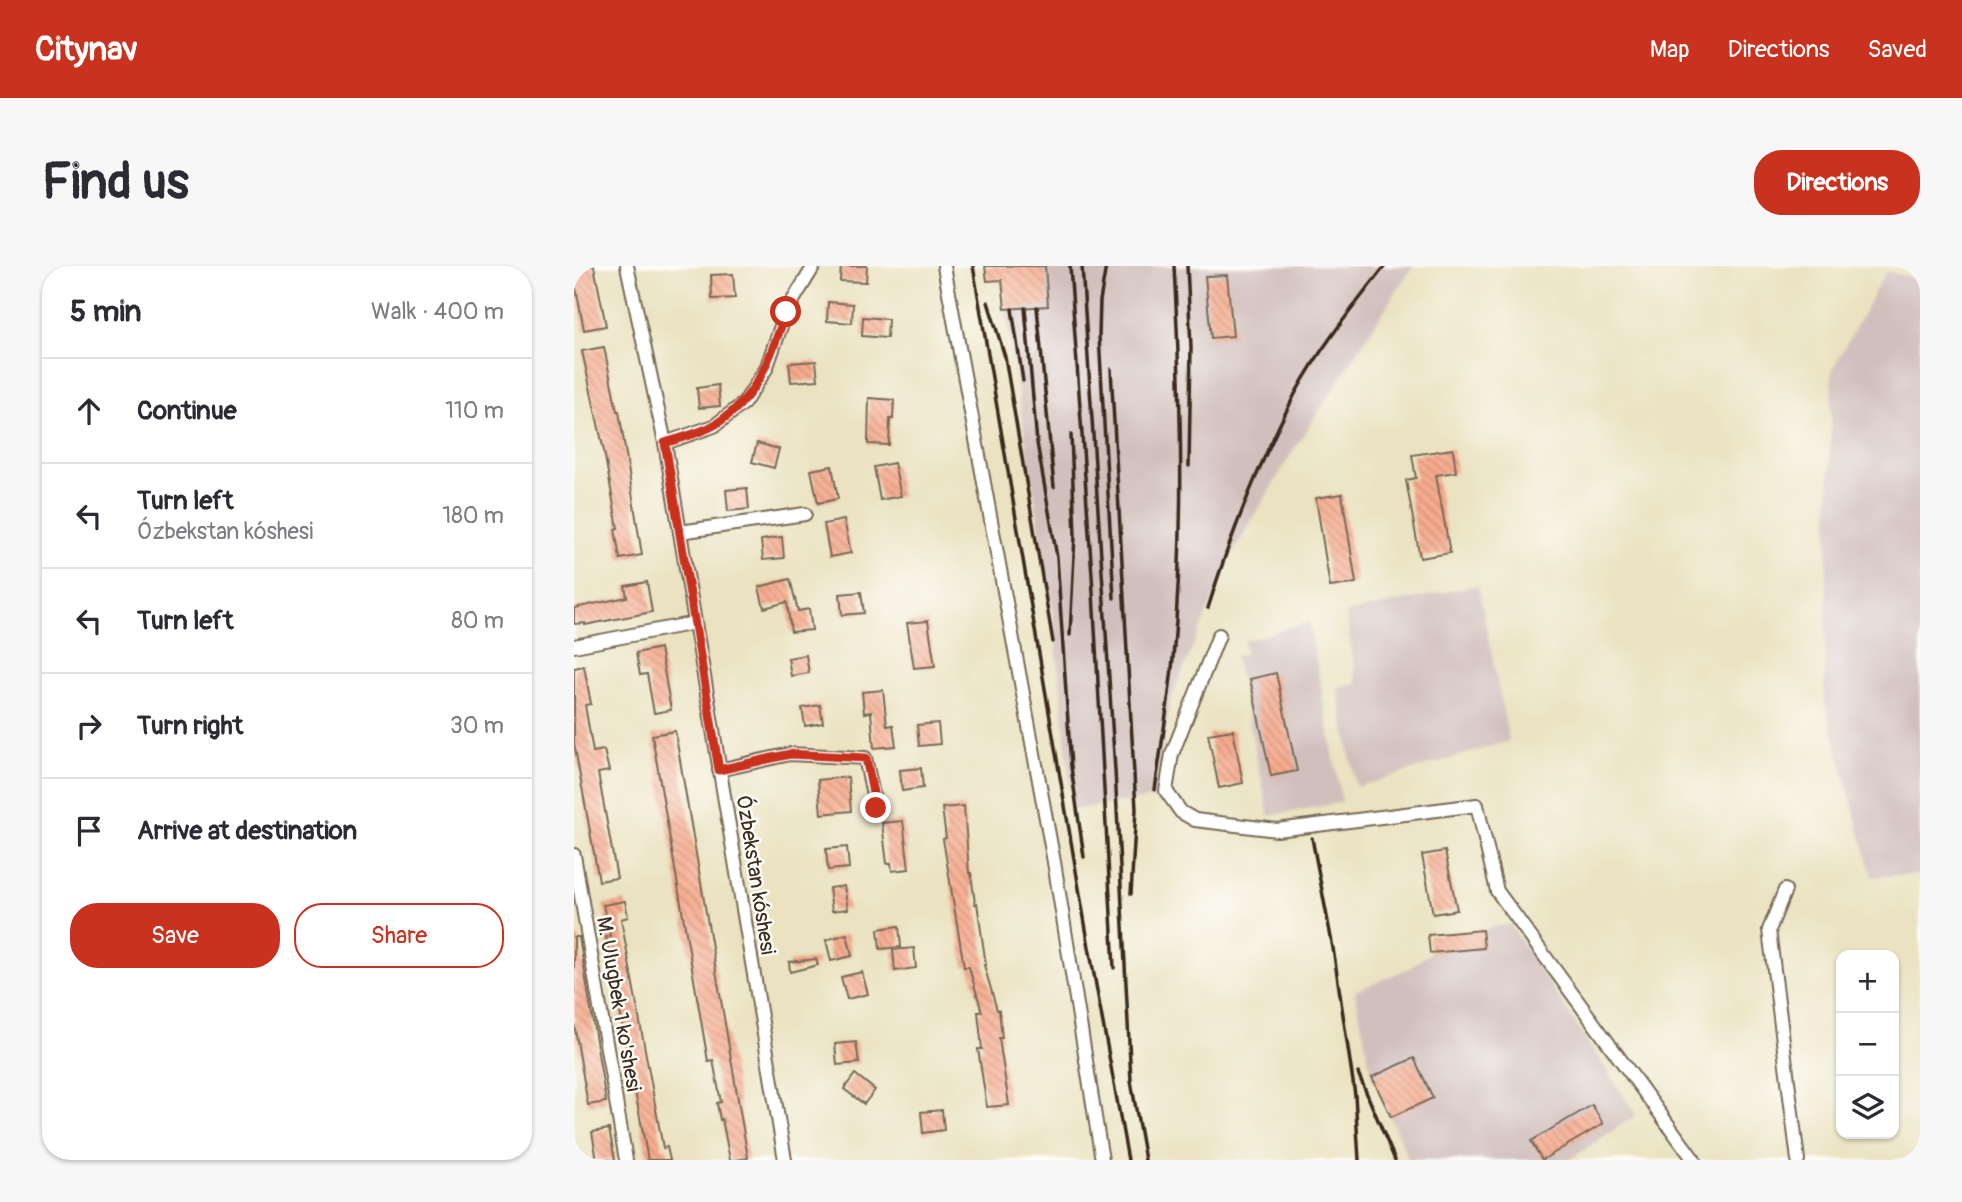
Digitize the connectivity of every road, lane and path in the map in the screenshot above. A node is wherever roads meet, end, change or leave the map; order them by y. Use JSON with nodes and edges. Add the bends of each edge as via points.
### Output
{"nodes":[{"id":1,"x":627,"y":266,"type":"edge"},
{"id":2,"x":814,"y":266,"type":"edge"},
{"id":3,"x":944,"y":266,"type":"edge"},
{"id":4,"x":665,"y":443,"type":"junction"},
{"id":5,"x":805,"y":514,"type":"dead end"},
{"id":6,"x":680,"y":532,"type":"junction"},
{"id":7,"x":695,"y":623,"type":"junction"},
{"id":8,"x":1219,"y":635,"type":"dead end"},
{"id":9,"x":574,"y":646,"type":"edge"},
{"id":10,"x":719,"y":770,"type":"junction"},
{"id":11,"x":876,"y":808,"type":"dead end"},
{"id":12,"x":574,"y":855,"type":"edge"},
{"id":13,"x":1786,"y":890,"type":"dead end"},
{"id":14,"x":626,"y":1160,"type":"edge"},
{"id":15,"x":785,"y":1160,"type":"edge"},
{"id":16,"x":1101,"y":1160,"type":"edge"},
{"id":17,"x":1694,"y":1160,"type":"edge"},
{"id":18,"x":1798,"y":1160,"type":"edge"}],
"edges":[{"from":1,"to":4,"type":"street","name":"Ózbekstan kóshesi"},
{"from":2,"to":4,"type":"street","via":[[786,312],[766,369],[744,403],[714,426]]},
{"from":3,"to":16,"type":"street","via":[[1054,862]]},
{"from":4,"to":6,"type":"street","name":"Ózbekstan kóshesi"},
{"from":5,"to":6,"type":"street"},
{"from":6,"to":7,"type":"street","name":"Ózbekstan kóshesi"},
{"from":7,"to":9,"type":"street"},
{"from":7,"to":10,"type":"street","name":"Ózbekstan kóshesi"},
{"from":8,"to":17,"type":"street","via":[[1172,754],[1166,791],[1181,812],[1195,820],[1277,830],[1477,805],[1497,891]]},
{"from":10,"to":11,"type":"street","via":[[790,754],[866,758]]},
{"from":10,"to":15,"type":"street","name":"Ózbekstan kóshesi"},
{"from":12,"to":14,"type":"street","name":"M. Ulugbek 1 ko'shesi"},
{"from":13,"to":18,"type":"street","via":[[1769,930]]}]}
